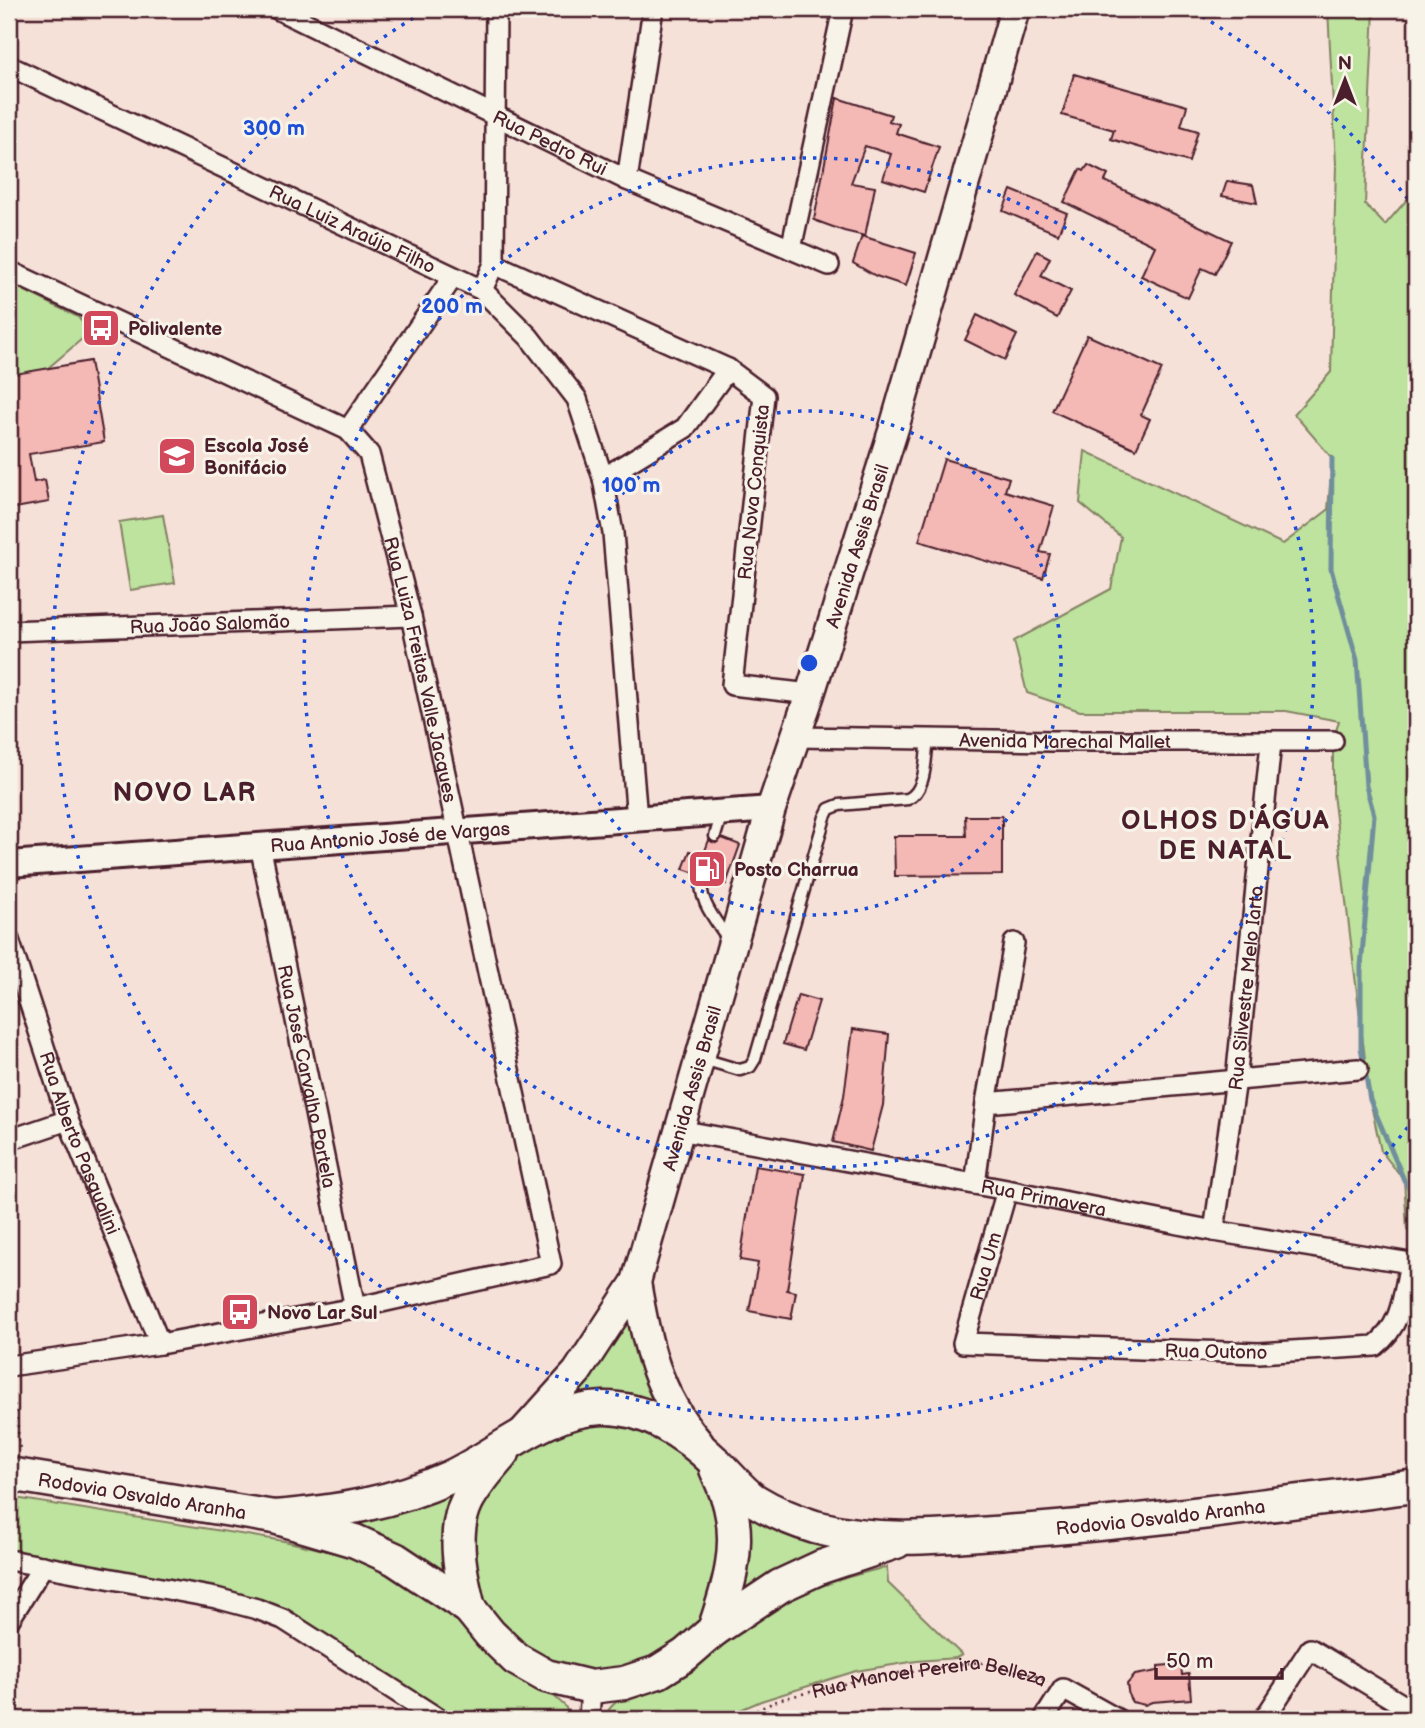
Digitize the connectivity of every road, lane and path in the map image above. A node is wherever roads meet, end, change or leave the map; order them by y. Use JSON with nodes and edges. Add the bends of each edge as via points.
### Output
{"nodes":[{"id":1,"x":277,"y":9,"type":"edge"},
{"id":2,"x":496,"y":9,"type":"edge"},
{"id":3,"x":653,"y":9,"type":"edge"},
{"id":4,"x":843,"y":9,"type":"edge"},
{"id":5,"x":1015,"y":9,"type":"edge"},
{"id":6,"x":9,"y":66,"type":"edge"},
{"id":7,"x":495,"y":117,"type":"junction"},
{"id":8,"x":627,"y":180,"type":"junction"},
{"id":9,"x":791,"y":249,"type":"junction"},
{"id":10,"x":494,"y":264,"type":"junction"},
{"id":11,"x":829,"y":265,"type":"dead end"},
{"id":12,"x":9,"y":271,"type":"edge"},
{"id":13,"x":453,"y":277,"type":"junction"},
{"id":14,"x":482,"y":290,"type":"junction"},
{"id":15,"x":728,"y":369,"type":"junction"},
{"id":16,"x":348,"y":430,"type":"junction"},
{"id":17,"x":603,"y":478,"type":"junction"},
{"id":18,"x":411,"y":616,"type":"junction"},
{"id":19,"x":9,"y":631,"type":"edge"},
{"id":20,"x":810,"y":694,"type":"junction"},
{"id":21,"x":796,"y":737,"type":"junction"},
{"id":22,"x":928,"y":739,"type":"junction"},
{"id":23,"x":1333,"y":741,"type":"dead end"},
{"id":24,"x":1271,"y":743,"type":"junction"},
{"id":25,"x":771,"y":808,"type":"junction"},
{"id":26,"x":638,"y":819,"type":"junction"},
{"id":27,"x":458,"y":832,"type":"junction"},
{"id":28,"x":260,"y":845,"type":"junction"},
{"id":29,"x":9,"y":864,"type":"edge"},
{"id":30,"x":702,"y":875,"type":"dead end"},
{"id":31,"x":9,"y":940,"type":"edge"},
{"id":32,"x":1014,"y":943,"type":"dead end"},
{"id":33,"x":732,"y":945,"type":"junction"},
{"id":34,"x":17,"y":995,"type":"edge"},
{"id":35,"x":699,"y":1058,"type":"junction"},
{"id":36,"x":1358,"y":1069,"type":"dead end"},
{"id":37,"x":1236,"y":1080,"type":"junction"},
{"id":38,"x":986,"y":1103,"type":"junction"},
{"id":39,"x":68,"y":1120,"type":"junction"},
{"id":40,"x":679,"y":1130,"type":"junction"},
{"id":41,"x":9,"y":1140,"type":"edge"},
{"id":42,"x":975,"y":1184,"type":"junction"},
{"id":43,"x":1007,"y":1190,"type":"junction"},
{"id":44,"x":1214,"y":1231,"type":"junction"},
{"id":45,"x":1409,"y":1263,"type":"joint"},
{"id":46,"x":636,"y":1282,"type":"junction"},
{"id":47,"x":355,"y":1308,"type":"junction"},
{"id":48,"x":963,"y":1343,"type":"joint"},
{"id":49,"x":160,"y":1344,"type":"junction"},
{"id":50,"x":9,"y":1366,"type":"edge"},
{"id":51,"x":9,"y":1384,"type":"edge"},
{"id":52,"x":516,"y":1439,"type":"junction"},
{"id":53,"x":712,"y":1458,"type":"junction"},
{"id":54,"x":11,"y":1474,"type":"edge"},
{"id":55,"x":1416,"y":1486,"type":"edge"},
{"id":56,"x":274,"y":1517,"type":"junction"},
{"id":57,"x":904,"y":1539,"type":"junction"},
{"id":58,"x":9,"y":1560,"type":"edge"},
{"id":59,"x":43,"y":1566,"type":"junction"},
{"id":60,"x":469,"y":1608,"type":"junction"},
{"id":61,"x":9,"y":1620,"type":"edge"},
{"id":62,"x":714,"y":1630,"type":"junction"},
{"id":63,"x":591,"y":1687,"type":"junction"},
{"id":64,"x":1063,"y":1689,"type":"junction"},
{"id":65,"x":1416,"y":1713,"type":"edge"},
{"id":66,"x":439,"y":1719,"type":"edge"},
{"id":67,"x":589,"y":1719,"type":"edge"},
{"id":68,"x":737,"y":1719,"type":"edge"},
{"id":69,"x":1044,"y":1719,"type":"edge"},
{"id":70,"x":1117,"y":1719,"type":"edge"},
{"id":71,"x":1264,"y":1719,"type":"edge"}],
"edges":[{"from":1,"to":7,"type":"street","name":"Rua Pedro Rui"},
{"from":2,"to":7,"type":"street"},
{"from":3,"to":8,"type":"street"},
{"from":4,"to":9,"type":"street"},
{"from":5,"to":20,"type":"main road","name":"Avenida Assis Brasil","via":[[894,428]]},
{"from":6,"to":13,"type":"street","name":"Rua Luiz Araújo Filho"},
{"from":7,"to":8,"type":"street","name":"Rua Pedro Rui"},
{"from":7,"to":10,"type":"street"},
{"from":8,"to":9,"type":"street","name":"Rua Pedro Rui"},
{"from":9,"to":11,"type":"street","name":"Rua Pedro Rui"},
{"from":10,"to":14,"type":"street"},
{"from":10,"to":15,"type":"street","name":"Rua Nova Conquista"},
{"from":12,"to":16,"type":"street"},
{"from":13,"to":14,"type":"street","name":"Rua Luiz Araújo Filho"},
{"from":13,"to":16,"type":"street"},
{"from":14,"to":17,"type":"street","name":"Rua Luiz Araújo Filho","via":[[529,337],[578,399]]},
{"from":15,"to":17,"type":"street","via":[[685,429]]},
{"from":15,"to":20,"type":"street","name":"Rua Nova Conquista","via":[[765,396],[732,685]]},
{"from":16,"to":18,"type":"street","name":"Rua Luiza Freitas Valle Jacques","via":[[369,454]]},
{"from":17,"to":26,"type":"street","name":"Rua Luiz Araújo Filho","via":[[613,533]]},
{"from":18,"to":19,"type":"street","name":"Rua João Salomão"},
{"from":18,"to":27,"type":"street","name":"Rua Luiza Freitas Valle Jacques"},
{"from":20,"to":21,"type":"main road","name":"Avenida Assis Brasil"},
{"from":21,"to":22,"type":"street","name":"Avenida Marechal Mallet"},
{"from":21,"to":25,"type":"main road","name":"Avenida Assis Brasil"},
{"from":22,"to":24,"type":"street","name":"Avenida Marechal Mallet"},
{"from":22,"to":35,"type":"lane","via":[[915,796],[829,809],[750,1067],[740,1070]]},
{"from":23,"to":24,"type":"street","name":"Avenida Marechal Mallet"},
{"from":24,"to":37,"type":"street","name":"Rua Silvestre Melo Iarto"},
{"from":25,"to":26,"type":"street","name":"Rua Antonio José de Vargas","via":[[719,824]]},
{"from":25,"to":33,"type":"main road","name":"Avenida Assis Brasil"},
{"from":26,"to":27,"type":"street","name":"Rua Antonio José de Vargas"},
{"from":27,"to":28,"type":"street","name":"Rua Antonio José de Vargas"},
{"from":27,"to":47,"type":"street","name":"Rua Luiza Freitas Valle Jacques","via":[[551,1264]]},
{"from":28,"to":29,"type":"street","name":"Rua Antonio José de Vargas"},
{"from":28,"to":47,"type":"street","name":"Rua José Carvalho Portela"},
{"from":30,"to":33,"type":"lane","via":[[702,898]]},
{"from":31,"to":34,"type":"street","name":"Rua Alberto Pasqualini"},
{"from":32,"to":38,"type":"street"},
{"from":33,"to":35,"type":"main road","name":"Avenida Assis Brasil"},
{"from":34,"to":39,"type":"street","name":"Rua Alberto Pasqualini"},
{"from":35,"to":40,"type":"main road","name":"Avenida Assis Brasil"},
{"from":36,"to":37,"type":"street"},
{"from":37,"to":38,"type":"street"},
{"from":37,"to":44,"type":"street","name":"Rua Silvestre Melo Iarto"},
{"from":38,"to":42,"type":"street"},
{"from":39,"to":41,"type":"street"},
{"from":39,"to":49,"type":"street","name":"Rua Alberto Pasqualini"},
{"from":40,"to":42,"type":"street","name":"Rua Primavera"},
{"from":40,"to":46,"type":"main road","name":"Avenida Assis Brasil"},
{"from":42,"to":43,"type":"street","name":"Rua Primavera"},
{"from":43,"to":44,"type":"street","name":"Rua Primavera"},
{"from":43,"to":48,"type":"street","name":"Rua Um"},
{"from":44,"to":45,"type":"street","name":"Rua Primavera"},
{"from":45,"to":48,"type":"street","name":"Rua Outono","via":[[1399,1317],[1388,1336],[1375,1346],[1259,1353]]},
{"from":46,"to":52,"type":"main road","name":"Avenida Assis Brasil","via":[[578,1372]]},
{"from":46,"to":53,"type":"main road","name":"Avenida Assis Brasil","via":[[644,1330],[666,1396],[682,1424]]},
{"from":47,"to":49,"type":"street"},
{"from":49,"to":50,"type":"street"},
{"from":51,"to":54,"type":"path","via":[[21,1450]]},
{"from":52,"to":53,"type":"highway","via":[[551,1419],[604,1408],[653,1419]]},
{"from":52,"to":56,"type":"highway","via":[[417,1491],[332,1512]]},
{"from":52,"to":60,"type":"highway","via":[[466,1503],[459,1550]]},
{"from":53,"to":57,"type":"highway","via":[[752,1499],[783,1515],[814,1527]]},
{"from":53,"to":62,"type":"highway","via":[[730,1505],[735,1539],[732,1574]]},
{"from":54,"to":56,"type":"highway","name":"Rodovia Osvaldo Aranha"},
{"from":55,"to":57,"type":"highway","name":"Rodovia Osvaldo Aranha","via":[[1125,1523]]},
{"from":56,"to":60,"type":"highway","via":[[355,1541],[395,1559]]},
{"from":57,"to":62,"type":"highway","via":[[780,1586]]},
{"from":58,"to":59,"type":"street"},
{"from":59,"to":61,"type":"street"},
{"from":59,"to":66,"type":"street","via":[[216,1598],[283,1619]]},
{"from":60,"to":63,"type":"highway","via":[[516,1659],[546,1676]]},
{"from":62,"to":63,"type":"highway","via":[[658,1672],[624,1684]]},
{"from":63,"to":67,"type":"street"},
{"from":64,"to":68,"type":"path","name":"Rua Manoel Pereira Belleza","via":[[1036,1676],[979,1662],[877,1676],[781,1699]]},
{"from":64,"to":69,"type":"street"},
{"from":64,"to":70,"type":"street","name":"Rua Manoel Pereira Belleza"},
{"from":65,"to":71,"type":"street","via":[[1310,1649]]}]}
